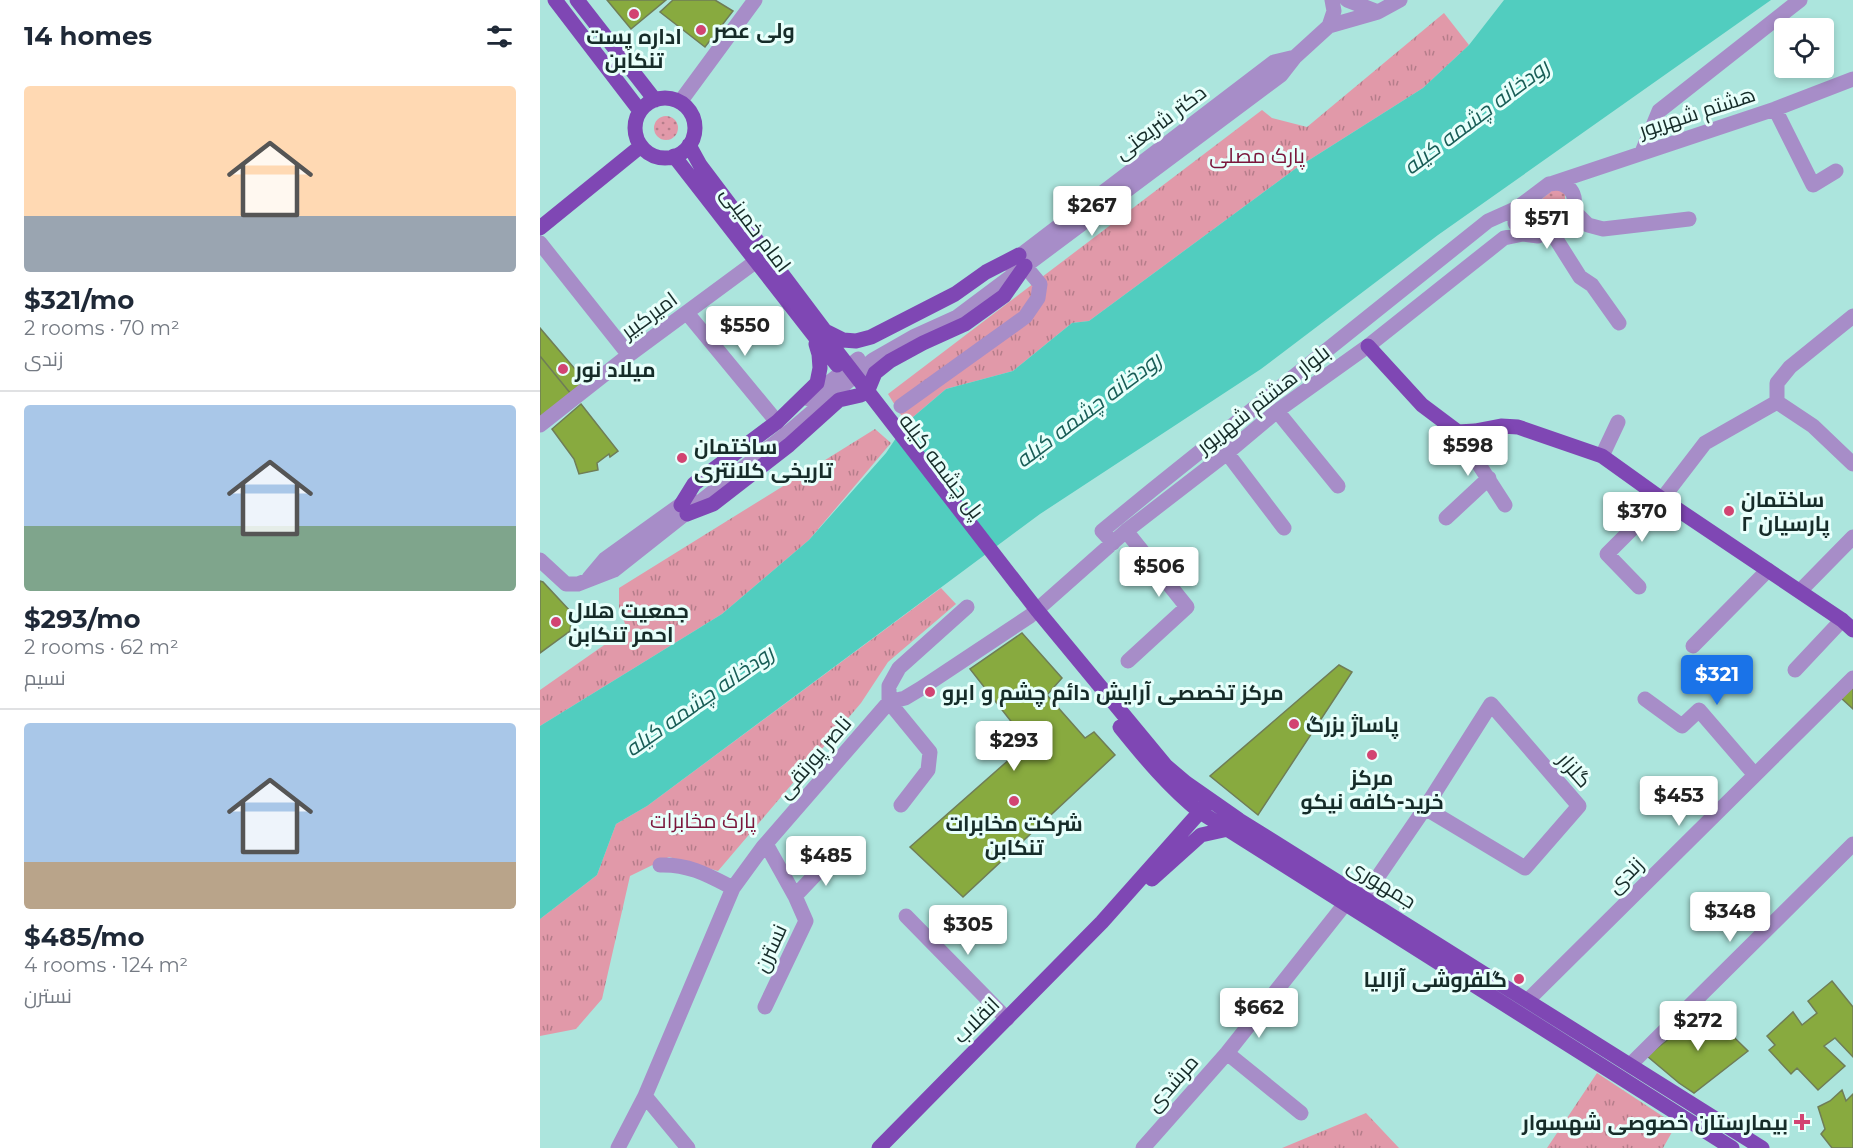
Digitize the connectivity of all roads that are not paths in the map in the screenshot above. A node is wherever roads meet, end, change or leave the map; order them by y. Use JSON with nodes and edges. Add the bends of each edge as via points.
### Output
{"nodes":[{"id":1,"x":555,"y":0,"type":"edge"},
{"id":2,"x":577,"y":0,"type":"edge"},
{"id":3,"x":755,"y":0,"type":"edge"},
{"id":4,"x":1332,"y":0,"type":"edge"},
{"id":5,"x":1347,"y":0,"type":"edge"},
{"id":6,"x":1400,"y":0,"type":"edge"},
{"id":7,"x":1800,"y":0,"type":"edge"},
{"id":8,"x":1378,"y":12,"type":"junction"},
{"id":9,"x":1329,"y":26,"type":"junction"},
{"id":10,"x":1853,"y":79,"type":"edge"},
{"id":11,"x":655,"y":100,"type":"junction"},
{"id":12,"x":680,"y":102,"type":"junction"},
{"id":13,"x":1775,"y":109,"type":"junction"},
{"id":14,"x":640,"y":111,"type":"junction"},
{"id":15,"x":689,"y":145,"type":"junction"},
{"id":16,"x":641,"y":146,"type":"junction"},
{"id":17,"x":1642,"y":152,"type":"junction"},
{"id":18,"x":674,"y":156,"type":"junction"},
{"id":19,"x":1836,"y":171,"type":"dead end"},
{"id":20,"x":1553,"y":183,"type":"junction"},
{"id":21,"x":1517,"y":208,"type":"junction"},
{"id":22,"x":1572,"y":209,"type":"junction"},
{"id":23,"x":1689,"y":219,"type":"dead end"},
{"id":24,"x":540,"y":228,"type":"edge"},
{"id":25,"x":1549,"y":228,"type":"junction"},
{"id":26,"x":1523,"y":234,"type":"junction"},
{"id":27,"x":540,"y":243,"type":"edge"},
{"id":28,"x":1022,"y":261,"type":"junction"},
{"id":29,"x":756,"y":262,"type":"junction"},
{"id":30,"x":687,"y":313,"type":"junction"},
{"id":31,"x":1853,"y":316,"type":"edge"},
{"id":32,"x":1619,"y":323,"type":"dead end"},
{"id":33,"x":819,"y":334,"type":"junction"},
{"id":34,"x":1368,"y":346,"type":"junction"},
{"id":35,"x":832,"y":352,"type":"joint"},
{"id":36,"x":629,"y":355,"type":"junction"},
{"id":37,"x":865,"y":392,"type":"junction"},
{"id":38,"x":1777,"y":402,"type":"junction"},
{"id":39,"x":901,"y":406,"type":"dead end"},
{"id":40,"x":1277,"y":411,"type":"junction"},
{"id":41,"x":777,"y":422,"type":"junction"},
{"id":42,"x":1618,"y":422,"type":"dead end"},
{"id":43,"x":540,"y":425,"type":"edge"},
{"id":44,"x":1458,"y":432,"type":"junction"},
{"id":45,"x":1227,"y":453,"type":"junction"},
{"id":46,"x":1602,"y":456,"type":"junction"},
{"id":47,"x":1853,"y":464,"type":"edge"},
{"id":48,"x":1489,"y":478,"type":"junction"},
{"id":49,"x":1338,"y":486,"type":"dead end"},
{"id":50,"x":1662,"y":500,"type":"junction"},
{"id":51,"x":1505,"y":505,"type":"dead end"},
{"id":52,"x":684,"y":509,"type":"junction"},
{"id":53,"x":1446,"y":518,"type":"dead end"},
{"id":54,"x":1284,"y":528,"type":"dead end"},
{"id":55,"x":1126,"y":531,"type":"junction"},
{"id":56,"x":1107,"y":537,"type":"junction"},
{"id":57,"x":1853,"y":537,"type":"edge"},
{"id":58,"x":541,"y":563,"type":"edge"},
{"id":59,"x":1768,"y":570,"type":"junction"},
{"id":60,"x":1639,"y":587,"type":"dead end"},
{"id":61,"x":1800,"y":591,"type":"junction"},
{"id":62,"x":967,"y":607,"type":"dead end"},
{"id":63,"x":1029,"y":607,"type":"junction"},
{"id":64,"x":1848,"y":625,"type":"edge"},
{"id":65,"x":1693,"y":646,"type":"dead end"},
{"id":66,"x":1128,"y":661,"type":"dead end"},
{"id":67,"x":1795,"y":670,"type":"dead end"},
{"id":68,"x":1853,"y":678,"type":"edge"},
{"id":69,"x":1645,"y":699,"type":"dead end"},
{"id":70,"x":889,"y":702,"type":"junction"},
{"id":71,"x":1755,"y":775,"type":"junction"},
{"id":72,"x":900,"y":805,"type":"dead end"},
{"id":73,"x":1205,"y":806,"type":"junction"},
{"id":74,"x":1425,"y":808,"type":"junction"},
{"id":75,"x":1228,"y":829,"type":"junction"},
{"id":76,"x":766,"y":844,"type":"junction"},
{"id":77,"x":1853,"y":844,"type":"edge"},
{"id":78,"x":833,"y":856,"type":"dead end"},
{"id":79,"x":660,"y":865,"type":"dead end"},
{"id":80,"x":733,"y":888,"type":"junction"},
{"id":81,"x":795,"y":896,"type":"junction"},
{"id":82,"x":1364,"y":897,"type":"junction"},
{"id":83,"x":1345,"y":904,"type":"junction"},
{"id":84,"x":906,"y":916,"type":"dead end"},
{"id":85,"x":1102,"y":922,"type":"junction"},
{"id":86,"x":1528,"y":1000,"type":"junction"},
{"id":87,"x":765,"y":1007,"type":"dead end"},
{"id":88,"x":1007,"y":1019,"type":"junction"},
{"id":89,"x":1227,"y":1053,"type":"junction"},
{"id":90,"x":1630,"y":1065,"type":"junction"},
{"id":91,"x":645,"y":1096,"type":"junction"},
{"id":92,"x":1301,"y":1113,"type":"dead end"},
{"id":93,"x":883,"y":1146,"type":"edge"},
{"id":94,"x":1149,"y":1147,"type":"edge"},
{"id":95,"x":618,"y":1148,"type":"edge"},
{"id":96,"x":688,"y":1148,"type":"edge"},
{"id":97,"x":1732,"y":1148,"type":"edge"},
{"id":98,"x":1762,"y":1148,"type":"edge"}],
"edges":[{"from":1,"to":14,"type":"main road"},
{"from":2,"to":11,"type":"main road"},
{"from":3,"to":12,"type":"street"},
{"from":4,"to":9,"type":"street","via":[[1334,11]]},
{"from":5,"to":8,"type":"street"},
{"from":6,"to":8,"type":"street","name":"دکتر شریعتی"},
{"from":7,"to":17,"type":"street","via":[[1659,111]]},
{"from":8,"to":9,"type":"street","name":"دکتر شریعتی"},
{"from":9,"to":28,"type":"street","name":"دکتر شریعتی","via":[[1295,57],[1274,62],[1161,157]]},
{"from":10,"to":13,"type":"street","name":"هشتم شهریور"},
{"from":11,"to":12,"type":"main road"},
{"from":11,"to":14,"type":"main road"},
{"from":12,"to":15,"type":"main road","via":[[694,119]]},
{"from":13,"to":17,"type":"street","name":"هشتم شهریور"},
{"from":13,"to":19,"type":"street","via":[[1813,184]]},
{"from":14,"to":16,"type":"main road","via":[[635,129]]},
{"from":15,"to":18,"type":"main road"},
{"from":15,"to":33,"type":"main road","name":"امام خمینی"},
{"from":16,"to":18,"type":"main road","via":[[656,156]]},
{"from":16,"to":24,"type":"main road"},
{"from":17,"to":20,"type":"street","name":"هشتم شهریور"},
{"from":18,"to":29,"type":"main road","name":"امام خمینی"},
{"from":20,"to":21,"type":"street","name":"هشتم شهریور"},
{"from":20,"to":22,"type":"street","via":[[1569,188],[1574,200]]},
{"from":21,"to":26,"type":"street","via":[[1515,223]]},
{"from":21,"to":56,"type":"street","name":"بلوار هشتم شهریور","via":[[1488,221]]},
{"from":22,"to":23,"type":"street","via":[[1588,225],[1603,229]]},
{"from":22,"to":25,"type":"street"},
{"from":25,"to":26,"type":"street","name":"بلوار هشتم شهریور","via":[[1538,236]]},
{"from":25,"to":32,"type":"street","via":[[1580,277],[1592,285]]},
{"from":26,"to":34,"type":"street","name":"بلوار هشتم شهریور","via":[[1504,238]]},
{"from":27,"to":36,"type":"street"},
{"from":28,"to":33,"type":"main road","via":[[986,272],[955,294],[872,337],[856,341]]},
{"from":28,"to":37,"type":"main road","via":[[1004,296],[965,324],[891,361],[875,373]]},
{"from":28,"to":39,"type":"street","via":[[1040,284],[1038,298],[1025,317]]},
{"from":28,"to":52,"type":"street","name":"دکتر شریعتی","via":[[953,308],[870,350],[790,431]]},
{"from":29,"to":30,"type":"street","name":"امیرکبیر"},
{"from":29,"to":33,"type":"main road","name":"امام خمینی"},
{"from":30,"to":36,"type":"street","name":"امیرکبیر"},
{"from":30,"to":41,"type":"street"},
{"from":31,"to":38,"type":"street","via":[[1790,367],[1777,383]]},
{"from":33,"to":35,"type":"main road","name":"امام خمینی"},
{"from":33,"to":41,"type":"main road","via":[[817,383]]},
{"from":34,"to":40,"type":"street","name":"بلوار هشتم شهریور"},
{"from":34,"to":44,"type":"main road","via":[[1422,405]]},
{"from":35,"to":37,"type":"main road","name":"پل چشمه کیله"},
{"from":36,"to":43,"type":"street","name":"امیرکبیر"},
{"from":37,"to":52,"type":"main road","via":[[839,400],[713,504]]},
{"from":37,"to":63,"type":"main road","name":"پل چشمه کیله"},
{"from":38,"to":47,"type":"street","via":[[1813,426]]},
{"from":38,"to":50,"type":"street","via":[[1705,443]]},
{"from":40,"to":45,"type":"street","name":"بلوار هشتم شهریور"},
{"from":40,"to":49,"type":"street"},
{"from":41,"to":52,"type":"main road","via":[[694,484]]},
{"from":42,"to":46,"type":"street"},
{"from":44,"to":46,"type":"main road","via":[[1518,427]]},
{"from":44,"to":48,"type":"street"},
{"from":45,"to":54,"type":"street"},
{"from":45,"to":55,"type":"street","name":"بلوار هشتم شهریور"},
{"from":46,"to":50,"type":"main road"},
{"from":48,"to":51,"type":"street"},
{"from":48,"to":53,"type":"street"},
{"from":50,"to":59,"type":"main road"},
{"from":50,"to":60,"type":"street","via":[[1607,554]]},
{"from":52,"to":58,"type":"street","name":"دکتر شریعتی","via":[[614,570],[587,581],[566,584]]},
{"from":55,"to":56,"type":"street","name":"بلوار هشتم شهریور"},
{"from":55,"to":66,"type":"street","via":[[1187,607]]},
{"from":56,"to":63,"type":"street","name":"بلوار هشتم شهریور"},
{"from":57,"to":61,"type":"street"},
{"from":59,"to":61,"type":"main road"},
{"from":59,"to":65,"type":"street"},
{"from":61,"to":64,"type":"main road"},
{"from":62,"to":70,"type":"street","via":[[899,668],[889,686]]},
{"from":63,"to":70,"type":"street","name":"ناصر پورتقی","via":[[920,689]]},
{"from":63,"to":73,"type":"main road","name":"جمهوری","via":[[1154,770],[1176,793]]},
{"from":64,"to":67,"type":"street"},
{"from":68,"to":71,"type":"street","name":"زندی"},
{"from":69,"to":71,"type":"street","via":[[1682,726],[1699,710]]},
{"from":70,"to":72,"type":"street","via":[[930,752],[928,770]]},
{"from":70,"to":76,"type":"street","name":"ناصر پورتقی"},
{"from":71,"to":86,"type":"street","name":"زندی"},
{"from":73,"to":75,"type":"main road","name":"جمهوری"},
{"from":73,"to":82,"type":"main road","name":"جمهوری"},
{"from":73,"to":85,"type":"main road","name":"انقلاب"},
{"from":74,"to":74,"type":"street","name":"گلزار","via":[[1491,704],[1579,806],[1525,868]]},
{"from":74,"to":82,"type":"street","name":"گلزار"},
{"from":75,"to":83,"type":"main road","name":"جمهوری"},
{"from":75,"to":85,"type":"main road","name":"انقلاب","via":[[1202,836]]},
{"from":76,"to":80,"type":"street","name":"ناصر پورتقی"},
{"from":76,"to":81,"type":"street","name":"نسترن"},
{"from":77,"to":90,"type":"street"},
{"from":78,"to":81,"type":"street"},
{"from":79,"to":80,"type":"street","via":[[678,864]]},
{"from":80,"to":91,"type":"street","name":"ناصر پورتقی"},
{"from":81,"to":87,"type":"street","name":"نسترن","via":[[806,921]]},
{"from":82,"to":86,"type":"main road","name":"جمهوری"},
{"from":83,"to":89,"type":"street","name":"مرشدی"},
{"from":83,"to":97,"type":"main road","name":"جمهوری"},
{"from":84,"to":88,"type":"street"},
{"from":85,"to":88,"type":"main road","name":"انقلاب"},
{"from":86,"to":90,"type":"main road","name":"جمهوری"},
{"from":88,"to":93,"type":"main road","name":"انقلاب"},
{"from":89,"to":92,"type":"street"},
{"from":89,"to":94,"type":"street","name":"مرشدی"},
{"from":90,"to":98,"type":"main road","name":"جمهوری"},
{"from":91,"to":95,"type":"street","name":"ناصر پورتقی"},
{"from":91,"to":96,"type":"street"}]}
